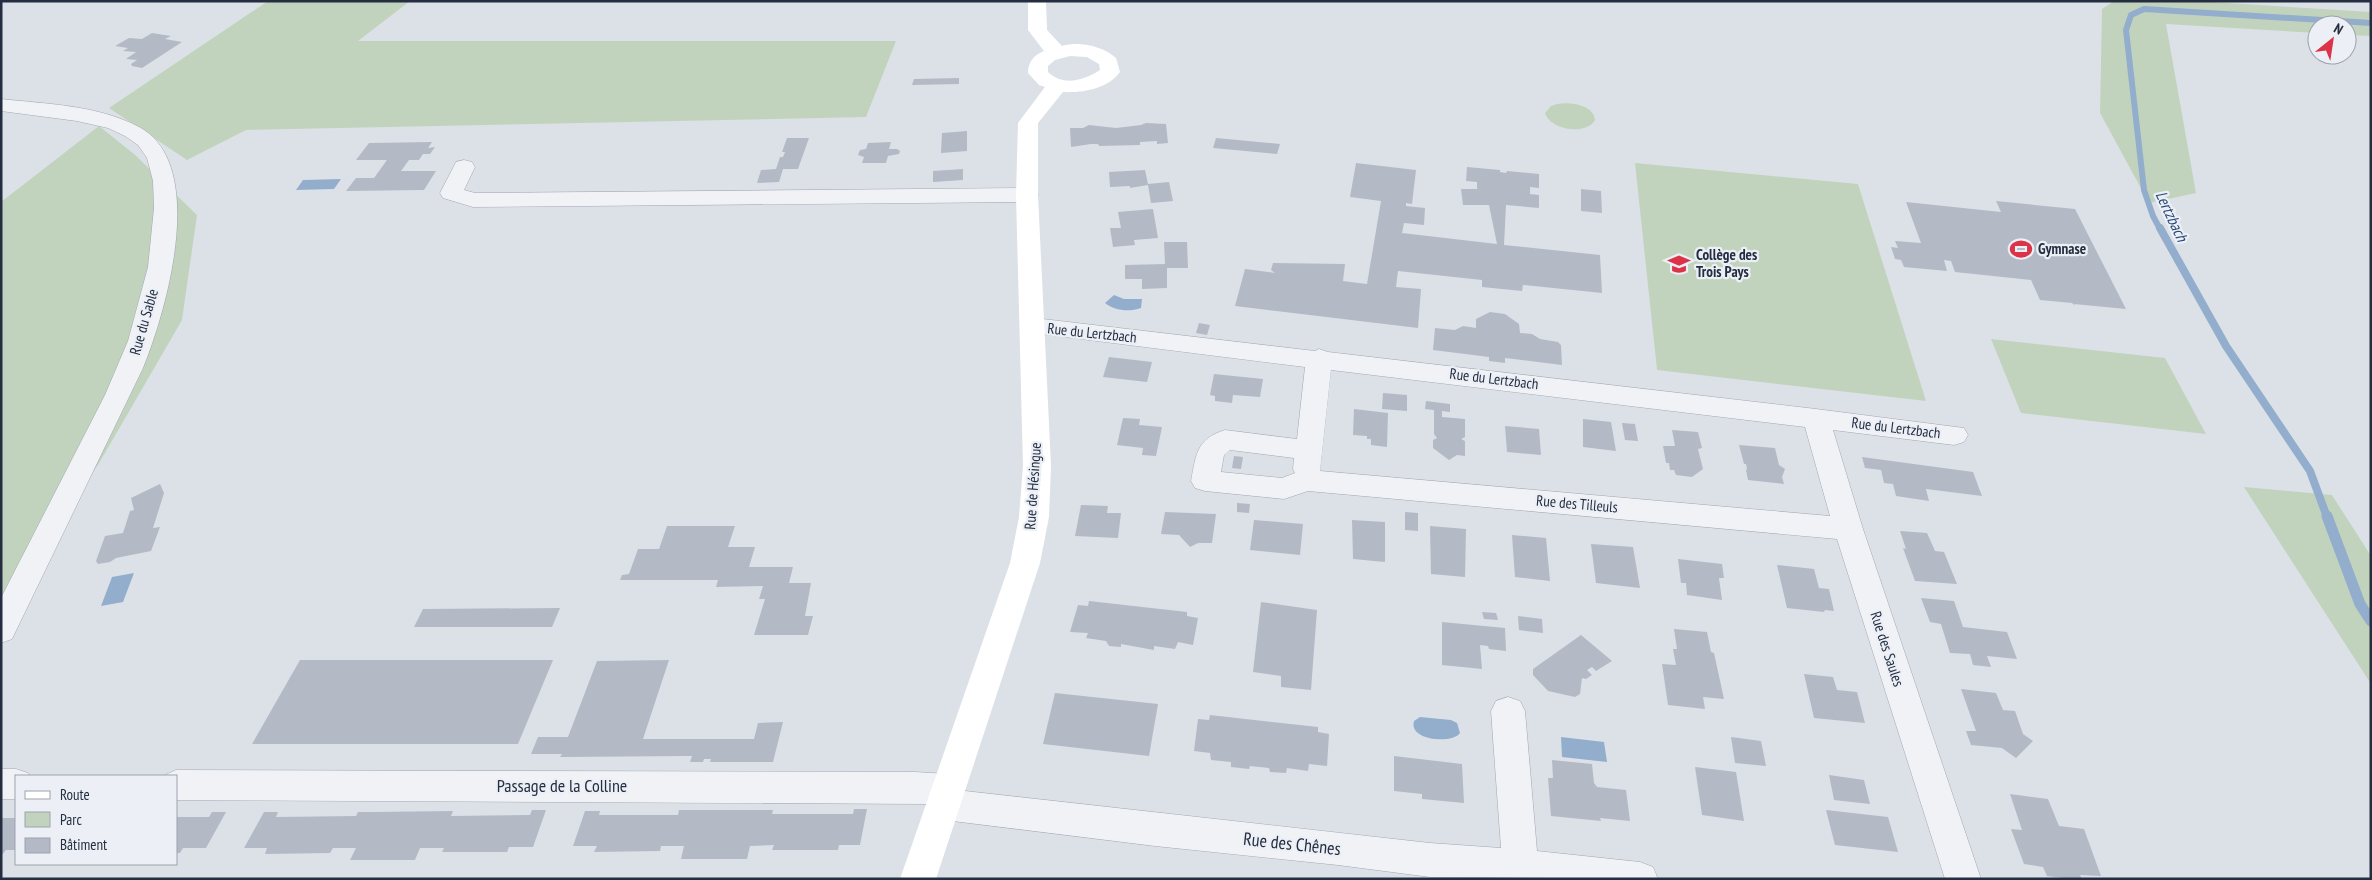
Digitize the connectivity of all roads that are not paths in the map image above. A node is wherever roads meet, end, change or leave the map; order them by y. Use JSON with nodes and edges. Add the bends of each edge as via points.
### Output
{"nodes":[{"id":1,"x":1037,"y":1,"type":"edge"},
{"id":2,"x":1057,"y":52,"type":"junction"},
{"id":3,"x":1057,"y":86,"type":"junction"},
{"id":4,"x":1,"y":105,"type":"edge"},
{"id":5,"x":464,"y":167,"type":"dead end"},
{"id":6,"x":1027,"y":195,"type":"junction"},
{"id":7,"x":1034,"y":326,"type":"junction"},
{"id":8,"x":1319,"y":358,"type":"junction"},
{"id":9,"x":1816,"y":418,"type":"junction"},
{"id":10,"x":1954,"y":435,"type":"dead end"},
{"id":11,"x":1308,"y":450,"type":"junction"},
{"id":12,"x":1306,"y":480,"type":"junction"},
{"id":13,"x":1848,"y":529,"type":"junction"},
{"id":14,"x":1,"y":630,"type":"edge"},
{"id":15,"x":1508,"y":711,"type":"dead end"},
{"id":16,"x":1,"y":784,"type":"edge"},
{"id":17,"x":15,"y":784,"type":"edge"},
{"id":18,"x":178,"y":785,"type":"edge"},
{"id":19,"x":946,"y":797,"type":"junction"},
{"id":20,"x":1520,"y":866,"type":"junction"},
{"id":21,"x":918,"y":879,"type":"edge"},
{"id":22,"x":1640,"y":879,"type":"edge"},
{"id":23,"x":1963,"y":879,"type":"edge"}],
"edges":[{"from":1,"to":2,"type":"main road","via":[[1035,25],[1043,41]]},
{"from":2,"to":3,"type":"main road","via":[[1040,60],[1037,72],[1047,83]]},
{"from":2,"to":3,"type":"main road","via":[[1094,52],[1109,62],[1110,72],[1087,86]]},
{"from":3,"to":6,"type":"main road","name":"Rue de Hésingue","via":[[1028,123]]},
{"from":4,"to":14,"type":"street","name":"Rue du Sable","via":[[72,113],[132,132],[146,141],[158,155],[165,189],[163,252],[141,340],[122,387]]},
{"from":5,"to":6,"type":"street","via":[[451,193],[473,200]]},
{"from":6,"to":7,"type":"main road","name":"Rue de Hésingue"},
{"from":7,"to":8,"type":"street","name":"Rue du Lertzbach"},
{"from":7,"to":19,"type":"main road","name":"Rue de Hésingue","via":[[1037,466],[1034,517],[1025,563]]},
{"from":8,"to":9,"type":"street","name":"Rue du Lertzbach"},
{"from":8,"to":11,"type":"street"},
{"from":9,"to":10,"type":"street","name":"Rue du Lertzbach"},
{"from":9,"to":13,"type":"street","name":"Rue des Saules"},
{"from":11,"to":12,"type":"street"},
{"from":11,"to":12,"type":"street","name":"Rue des Tilleuls","via":[[1225,440],[1211,450],[1205,481],[1284,489]]},
{"from":12,"to":13,"type":"street","name":"Rue des Tilleuls"},
{"from":13,"to":23,"type":"street","name":"Rue des Saules"},
{"from":15,"to":20,"type":"street"},
{"from":16,"to":17,"type":"street"},
{"from":18,"to":19,"type":"street","name":"Passage de la Colline","via":[[915,788]]},
{"from":19,"to":20,"type":"street","name":"Rue des Chênes","via":[[1430,860]]},
{"from":19,"to":21,"type":"main road","name":"Rue de Hésingue"},
{"from":20,"to":22,"type":"street","name":"Rue des Chênes"}]}
